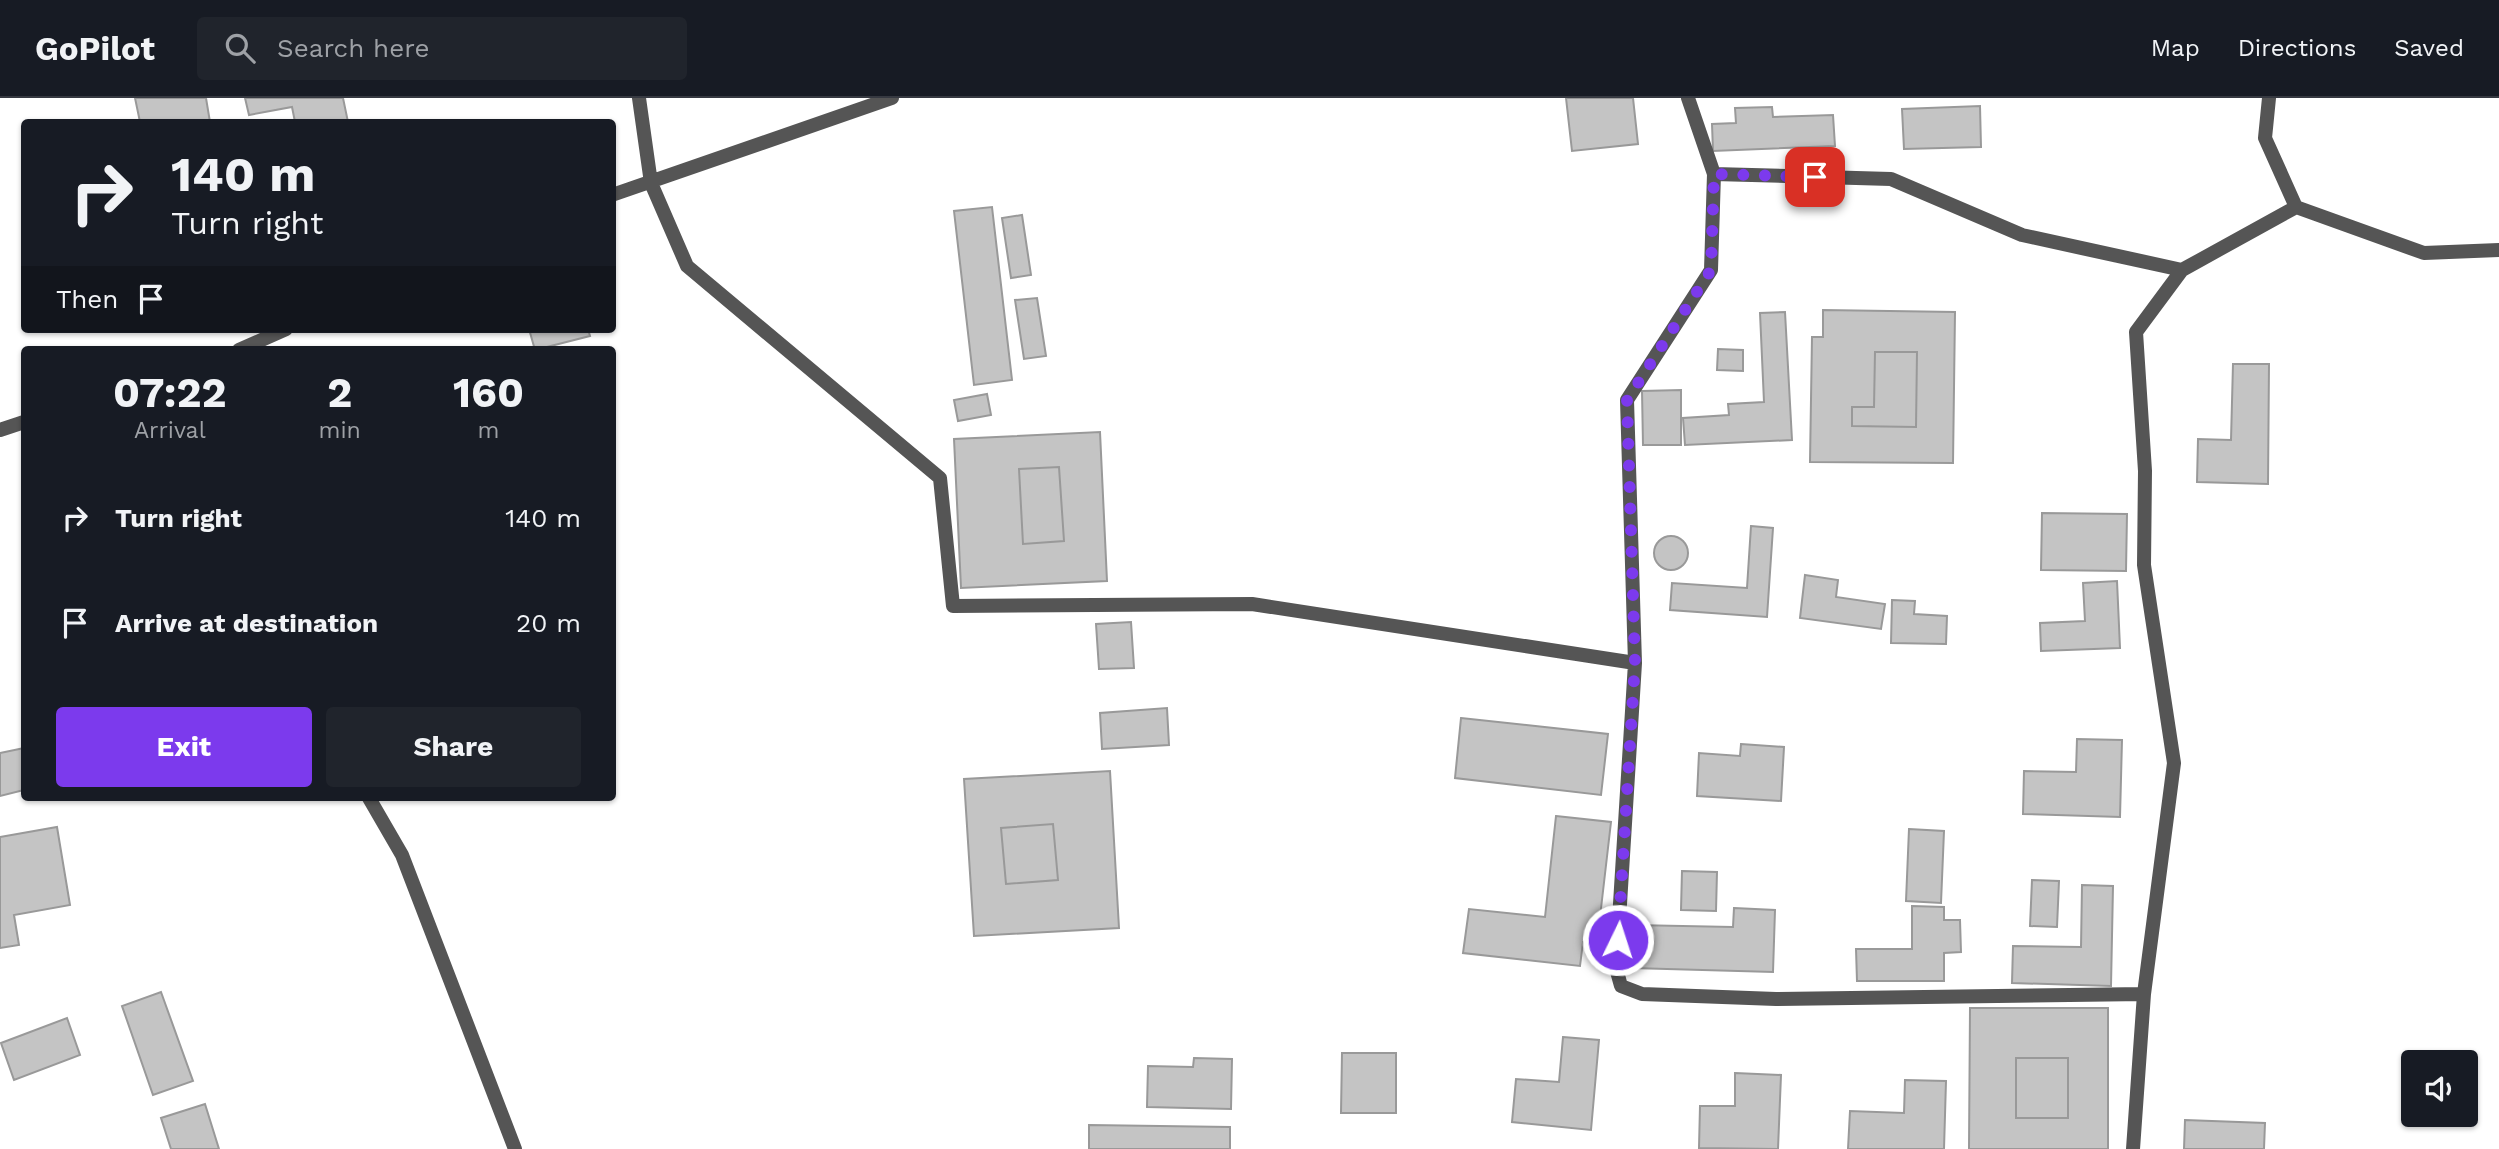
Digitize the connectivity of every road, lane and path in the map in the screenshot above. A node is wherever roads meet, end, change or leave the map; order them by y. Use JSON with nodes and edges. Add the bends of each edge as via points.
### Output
{"nodes":[{"id":1,"x":639,"y":98,"type":"edge"},
{"id":2,"x":892,"y":98,"type":"edge"},
{"id":3,"x":1688,"y":98,"type":"edge"},
{"id":4,"x":2269,"y":98,"type":"edge"},
{"id":5,"x":1714,"y":174,"type":"junction"},
{"id":6,"x":651,"y":183,"type":"junction"},
{"id":7,"x":616,"y":194,"type":"edge"},
{"id":8,"x":2297,"y":207,"type":"junction"},
{"id":9,"x":2499,"y":250,"type":"edge"},
{"id":10,"x":2182,"y":270,"type":"junction"},
{"id":11,"x":277,"y":333,"type":"edge"},
{"id":12,"x":248,"y":346,"type":"edge"},
{"id":13,"x":21,"y":423,"type":"edge"},
{"id":14,"x":0,"y":430,"type":"edge"},
{"id":15,"x":1635,"y":663,"type":"junction"},
{"id":16,"x":371,"y":801,"type":"edge"},
{"id":17,"x":2144,"y":994,"type":"junction"},
{"id":18,"x":515,"y":1149,"type":"edge"},
{"id":19,"x":2133,"y":1149,"type":"edge"}],
"edges":[{"from":1,"to":6,"type":"street"},
{"from":2,"to":6,"type":"street"},
{"from":3,"to":5,"type":"street"},
{"from":4,"to":8,"type":"street","via":[[2265,138]]},
{"from":5,"to":10,"type":"street","via":[[1891,179],[2021,235]]},
{"from":5,"to":15,"type":"street","via":[[1711,270],[1627,400]]},
{"from":6,"to":7,"type":"street"},
{"from":6,"to":15,"type":"street","via":[[687,266],[940,478],[953,606],[1252,604]]},
{"from":8,"to":9,"type":"street","via":[[2424,253]]},
{"from":8,"to":10,"type":"street"},
{"from":10,"to":17,"type":"street","via":[[2136,332],[2145,471],[2144,565],[2174,763]]},
{"from":11,"to":12,"type":"street"},
{"from":13,"to":14,"type":"street"},
{"from":15,"to":17,"type":"street","via":[[1616,968],[1621,986],[1642,994],[1776,999]]},
{"from":16,"to":18,"type":"street","via":[[402,855]]},
{"from":17,"to":19,"type":"street"}]}
